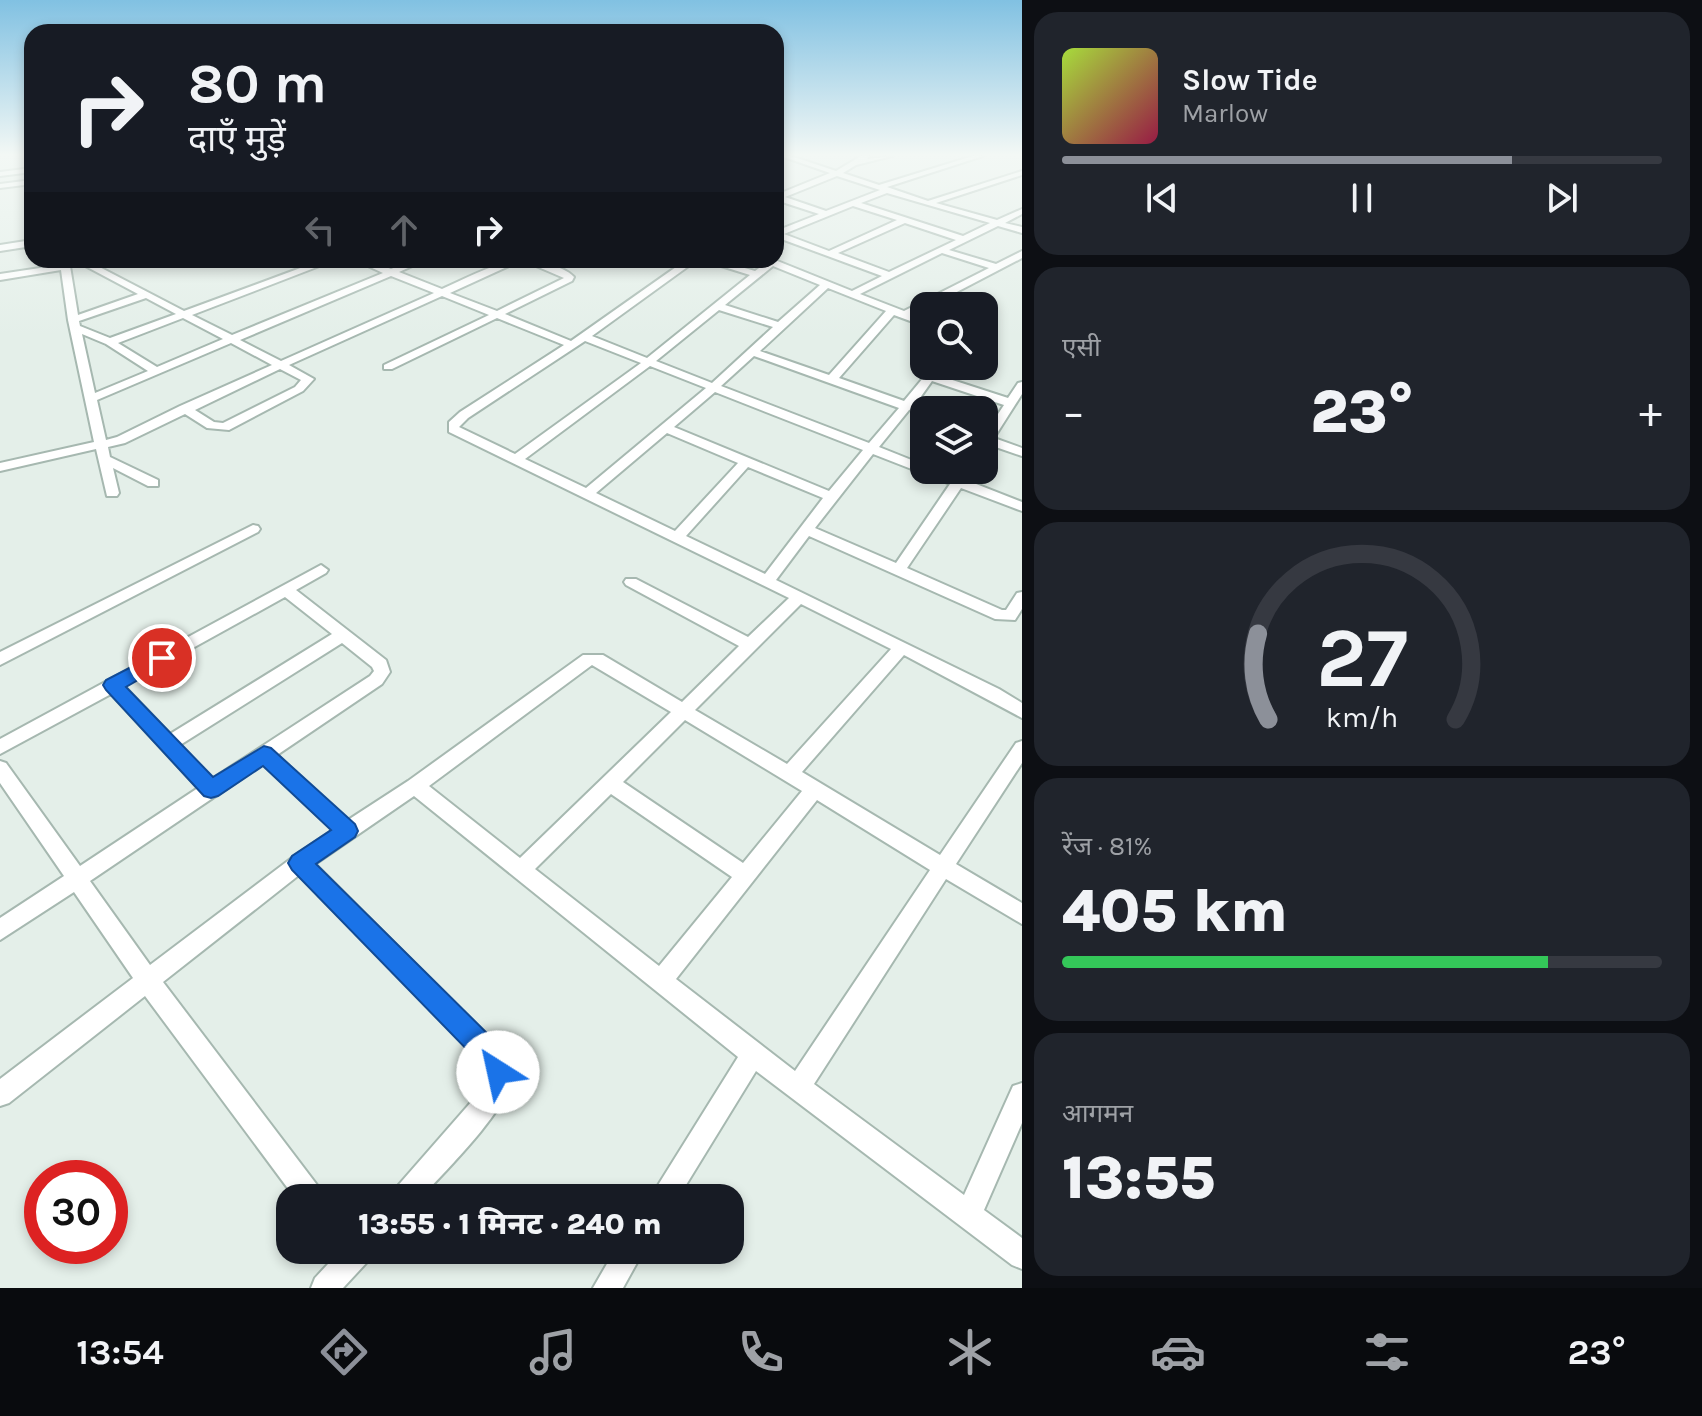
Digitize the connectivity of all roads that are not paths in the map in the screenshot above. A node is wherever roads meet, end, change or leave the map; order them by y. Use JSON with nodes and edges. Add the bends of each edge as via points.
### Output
{"nodes":[{"id":1,"x":821,"y":216,"type":"edge"},
{"id":2,"x":893,"y":216,"type":"edge"},
{"id":3,"x":971,"y":216,"type":"edge"},
{"id":4,"x":1010,"y":216,"type":"edge"},
{"id":5,"x":905,"y":220,"type":"junction"},
{"id":6,"x":994,"y":223,"type":"junction"},
{"id":7,"x":1022,"y":230,"type":"edge"},
{"id":8,"x":784,"y":231,"type":"edge"},
{"id":9,"x":784,"y":237,"type":"edge"},
{"id":10,"x":962,"y":239,"type":"junction"},
{"id":11,"x":24,"y":244,"type":"edge"},
{"id":12,"x":0,"y":248,"type":"edge"},
{"id":13,"x":940,"y":250,"type":"junction"},
{"id":14,"x":829,"y":254,"type":"junction"},
{"id":15,"x":1022,"y":254,"type":"edge"},
{"id":16,"x":784,"y":267,"type":"edge"},
{"id":17,"x":996,"y":267,"type":"junction"},
{"id":18,"x":45,"y":268,"type":"edge"},
{"id":19,"x":66,"y":268,"type":"edge"},
{"id":20,"x":94,"y":268,"type":"edge"},
{"id":21,"x":309,"y":268,"type":"edge"},
{"id":22,"x":381,"y":268,"type":"edge"},
{"id":23,"x":401,"y":268,"type":"edge"},
{"id":24,"x":500,"y":268,"type":"edge"},
{"id":25,"x":550,"y":268,"type":"edge"},
{"id":26,"x":681,"y":268,"type":"edge"},
{"id":27,"x":735,"y":268,"type":"edge"},
{"id":28,"x":762,"y":268,"type":"edge"},
{"id":29,"x":391,"y":272,"type":"junction"},
{"id":30,"x":756,"y":274,"type":"junction"},
{"id":31,"x":888,"y":275,"type":"junction"},
{"id":32,"x":0,"y":277,"type":"edge"},
{"id":33,"x":827,"y":283,"type":"junction"},
{"id":34,"x":442,"y":293,"type":"junction"},
{"id":35,"x":852,"y":294,"type":"junction"},
{"id":36,"x":146,"y":295,"type":"junction"},
{"id":37,"x":716,"y":306,"type":"junction"},
{"id":38,"x":893,"y":310,"type":"junction"},
{"id":39,"x":185,"y":315,"type":"junction"},
{"id":40,"x":498,"y":315,"type":"junction"},
{"id":41,"x":905,"y":315,"type":"junction"},
{"id":42,"x":910,"y":317,"type":"edge"},
{"id":43,"x":74,"y":324,"type":"junction"},
{"id":44,"x":779,"y":326,"type":"junction"},
{"id":45,"x":231,"y":339,"type":"junction"},
{"id":46,"x":578,"y":341,"type":"junction"},
{"id":47,"x":110,"y":342,"type":"junction"},
{"id":48,"x":751,"y":351,"type":"junction"},
{"id":49,"x":649,"y":362,"type":"junction"},
{"id":50,"x":280,"y":364,"type":"junction"},
{"id":51,"x":388,"y":367,"type":"dead end"},
{"id":52,"x":156,"y":371,"type":"junction"},
{"id":53,"x":832,"y":379,"type":"junction"},
{"id":54,"x":929,"y":380,"type":"edge"},
{"id":55,"x":954,"y":380,"type":"edge"},
{"id":56,"x":1022,"y":385,"type":"edge"},
{"id":57,"x":714,"y":387,"type":"junction"},
{"id":58,"x":92,"y":398,"type":"junction"},
{"id":59,"x":1010,"y":403,"type":"junction"},
{"id":60,"x":908,"y":407,"type":"junction"},
{"id":61,"x":184,"y":408,"type":"junction"},
{"id":62,"x":998,"y":422,"type":"edge"},
{"id":63,"x":665,"y":428,"type":"junction"},
{"id":64,"x":998,"y":446,"type":"edge"},
{"id":65,"x":872,"y":449,"type":"junction"},
{"id":66,"x":104,"y":452,"type":"junction"},
{"id":67,"x":1022,"y":452,"type":"edge"},
{"id":68,"x":516,"y":460,"type":"junction"},
{"id":69,"x":746,"y":462,"type":"junction"},
{"id":70,"x":910,"y":463,"type":"edge"},
{"id":71,"x":0,"y":467,"type":"edge"},
{"id":72,"x":153,"y":483,"type":"dead end"},
{"id":73,"x":957,"y":484,"type":"edge"},
{"id":74,"x":977,"y":484,"type":"edge"},
{"id":75,"x":112,"y":493,"type":"dead end"},
{"id":76,"x":586,"y":495,"type":"junction"},
{"id":77,"x":831,"y":497,"type":"junction"},
{"id":78,"x":1022,"y":507,"type":"edge"},
{"id":79,"x":253,"y":529,"type":"dead end"},
{"id":80,"x":806,"y":529,"type":"junction"},
{"id":81,"x":677,"y":537,"type":"junction"},
{"id":82,"x":321,"y":570,"type":"dead end"},
{"id":83,"x":898,"y":571,"type":"junction"},
{"id":84,"x":631,"y":582,"type":"dead end"},
{"id":85,"x":767,"y":582,"type":"junction"},
{"id":86,"x":286,"y":590,"type":"junction"},
{"id":87,"x":799,"y":597,"type":"junction"},
{"id":88,"x":1022,"y":597,"type":"edge"},
{"id":89,"x":343,"y":635,"type":"junction"},
{"id":90,"x":750,"y":645,"type":"junction"},
{"id":91,"x":902,"y":647,"type":"junction"},
{"id":92,"x":0,"y":659,"type":"edge"},
{"id":93,"x":113,"y":685,"type":"junction"},
{"id":94,"x":684,"y":711,"type":"junction"},
{"id":95,"x":1022,"y":711,"type":"edge"},
{"id":96,"x":168,"y":744,"type":"junction"},
{"id":97,"x":0,"y":747,"type":"edge"},
{"id":98,"x":1022,"y":748,"type":"edge"},
{"id":99,"x":264,"y":754,"type":"junction"},
{"id":100,"x":0,"y":768,"type":"edge"},
{"id":101,"x":789,"y":774,"type":"junction"},
{"id":102,"x":610,"y":783,"type":"junction"},
{"id":103,"x":415,"y":786,"type":"junction"},
{"id":104,"x":211,"y":790,"type":"junction"},
{"id":105,"x":814,"y":790,"type":"junction"},
{"id":106,"x":347,"y":831,"type":"junction"},
{"id":107,"x":300,"y":863,"type":"junction"},
{"id":108,"x":941,"y":867,"type":"junction"},
{"id":109,"x":522,"y":869,"type":"junction"},
{"id":110,"x":745,"y":875,"type":"junction"},
{"id":111,"x":77,"y":879,"type":"junction"},
{"id":112,"x":1022,"y":914,"type":"edge"},
{"id":113,"x":0,"y":930,"type":"edge"},
{"id":114,"x":661,"y":980,"type":"junction"},
{"id":115,"x":148,"y":981,"type":"junction"},
{"id":116,"x":753,"y":1054,"type":"junction"},
{"id":117,"x":798,"y":1087,"type":"junction"},
{"id":118,"x":0,"y":1094,"type":"edge"},
{"id":119,"x":1022,"y":1095,"type":"edge"},
{"id":120,"x":300,"y":1184,"type":"edge"},
{"id":121,"x":416,"y":1184,"type":"edge"},
{"id":122,"x":672,"y":1184,"type":"edge"},
{"id":123,"x":968,"y":1215,"type":"junction"},
{"id":124,"x":1022,"y":1255,"type":"edge"},
{"id":125,"x":344,"y":1264,"type":"edge"},
{"id":126,"x":622,"y":1264,"type":"edge"},
{"id":127,"x":325,"y":1288,"type":"edge"},
{"id":128,"x":607,"y":1288,"type":"edge"}],
"edges":[{"from":1,"to":8,"type":"street"},
{"from":2,"to":5,"type":"street"},
{"from":3,"to":6,"type":"street"},
{"from":4,"to":6,"type":"street"},
{"from":5,"to":10,"type":"street"},
{"from":5,"to":14,"type":"street"},
{"from":6,"to":7,"type":"street"},
{"from":6,"to":10,"type":"street"},
{"from":9,"to":14,"type":"street"},
{"from":10,"to":13,"type":"street"},
{"from":11,"to":12,"type":"street"},
{"from":13,"to":17,"type":"street"},
{"from":13,"to":31,"type":"street"},
{"from":14,"to":31,"type":"street"},
{"from":15,"to":17,"type":"street"},
{"from":16,"to":33,"type":"street"},
{"from":17,"to":41,"type":"street"},
{"from":18,"to":32,"type":"street"},
{"from":19,"to":43,"type":"street"},
{"from":20,"to":36,"type":"street"},
{"from":21,"to":39,"type":"street"},
{"from":22,"to":29,"type":"street"},
{"from":23,"to":29,"type":"street"},
{"from":24,"to":34,"type":"street"},
{"from":25,"to":40,"type":"street","via":[[564,273],[567,281]]},
{"from":26,"to":46,"type":"street"},
{"from":27,"to":30,"type":"street"},
{"from":28,"to":30,"type":"street"},
{"from":29,"to":34,"type":"street"},
{"from":29,"to":45,"type":"street"},
{"from":30,"to":37,"type":"street"},
{"from":31,"to":35,"type":"street"},
{"from":33,"to":35,"type":"street"},
{"from":33,"to":44,"type":"street"},
{"from":34,"to":40,"type":"street"},
{"from":34,"to":50,"type":"street"},
{"from":35,"to":38,"type":"street"},
{"from":36,"to":39,"type":"street"},
{"from":36,"to":43,"type":"street"},
{"from":37,"to":44,"type":"street"},
{"from":37,"to":49,"type":"street"},
{"from":38,"to":41,"type":"street"},
{"from":38,"to":53,"type":"street"},
{"from":39,"to":45,"type":"street"},
{"from":39,"to":47,"type":"street"},
{"from":40,"to":46,"type":"street"},
{"from":40,"to":51,"type":"street"},
{"from":41,"to":42,"type":"street"},
{"from":43,"to":47,"type":"street"},
{"from":43,"to":58,"type":"street"},
{"from":44,"to":48,"type":"street"},
{"from":45,"to":50,"type":"street"},
{"from":45,"to":52,"type":"street"},
{"from":46,"to":49,"type":"street"},
{"from":46,"to":68,"type":"street","via":[[453,425]]},
{"from":47,"to":52,"type":"street"},
{"from":48,"to":53,"type":"street"},
{"from":48,"to":57,"type":"street"},
{"from":49,"to":57,"type":"street"},
{"from":49,"to":68,"type":"street"},
{"from":50,"to":61,"type":"street"},
{"from":50,"to":61,"type":"street","via":[[308,383],[231,424],[211,425]]},
{"from":52,"to":58,"type":"street"},
{"from":53,"to":60,"type":"street"},
{"from":54,"to":60,"type":"street"},
{"from":55,"to":59,"type":"street"},
{"from":56,"to":59,"type":"street"},
{"from":57,"to":63,"type":"street"},
{"from":57,"to":65,"type":"street"},
{"from":58,"to":66,"type":"street"},
{"from":59,"to":62,"type":"street"},
{"from":60,"to":65,"type":"street"},
{"from":61,"to":66,"type":"street"},
{"from":63,"to":69,"type":"street"},
{"from":63,"to":76,"type":"street"},
{"from":64,"to":67,"type":"street"},
{"from":65,"to":70,"type":"street"},
{"from":65,"to":77,"type":"street"},
{"from":66,"to":71,"type":"street"},
{"from":66,"to":72,"type":"street"},
{"from":66,"to":75,"type":"street"},
{"from":68,"to":76,"type":"street"},
{"from":69,"to":77,"type":"street"},
{"from":69,"to":81,"type":"street"},
{"from":73,"to":83,"type":"street"},
{"from":74,"to":78,"type":"street"},
{"from":76,"to":81,"type":"street"},
{"from":77,"to":80,"type":"street"},
{"from":79,"to":92,"type":"street"},
{"from":80,"to":83,"type":"street"},
{"from":80,"to":85,"type":"street"},
{"from":81,"to":85,"type":"street"},
{"from":82,"to":86,"type":"street"},
{"from":83,"to":88,"type":"street","via":[[1000,615],[1010,616]]},
{"from":84,"to":90,"type":"street"},
{"from":85,"to":87,"type":"street"},
{"from":86,"to":89,"type":"street"},
{"from":86,"to":93,"type":"street"},
{"from":87,"to":90,"type":"street"},
{"from":87,"to":91,"type":"street"},
{"from":89,"to":96,"type":"street"},
{"from":89,"to":99,"type":"street","via":[[380,664],[382,672]]},
{"from":90,"to":94,"type":"street"},
{"from":91,"to":95,"type":"street"},
{"from":91,"to":101,"type":"street"},
{"from":93,"to":96,"type":"street"},
{"from":93,"to":97,"type":"street"},
{"from":94,"to":101,"type":"street"},
{"from":94,"to":102,"type":"street"},
{"from":94,"to":103,"type":"street","via":[[589,659]]},
{"from":96,"to":104,"type":"street"},
{"from":98,"to":108,"type":"street"},
{"from":99,"to":104,"type":"street"},
{"from":99,"to":106,"type":"street"},
{"from":100,"to":111,"type":"street"},
{"from":101,"to":105,"type":"street"},
{"from":102,"to":109,"type":"street"},
{"from":102,"to":110,"type":"street"},
{"from":103,"to":106,"type":"street"},
{"from":103,"to":109,"type":"street"},
{"from":104,"to":111,"type":"street"},
{"from":105,"to":108,"type":"street"},
{"from":105,"to":110,"type":"street"},
{"from":106,"to":107,"type":"street"},
{"from":107,"to":115,"type":"street"},
{"from":107,"to":121,"type":"street","via":[[492,1056],[498,1072],[498,1087],[488,1102]]},
{"from":108,"to":112,"type":"street"},
{"from":108,"to":117,"type":"street"},
{"from":109,"to":114,"type":"street"},
{"from":110,"to":114,"type":"street"},
{"from":111,"to":113,"type":"street"},
{"from":111,"to":115,"type":"street"},
{"from":114,"to":116,"type":"street"},
{"from":115,"to":118,"type":"street"},
{"from":115,"to":120,"type":"street"},
{"from":116,"to":117,"type":"street"},
{"from":116,"to":122,"type":"street"},
{"from":117,"to":123,"type":"street"},
{"from":119,"to":123,"type":"street"},
{"from":123,"to":124,"type":"street"},
{"from":125,"to":127,"type":"street"},
{"from":126,"to":128,"type":"street"}]}
